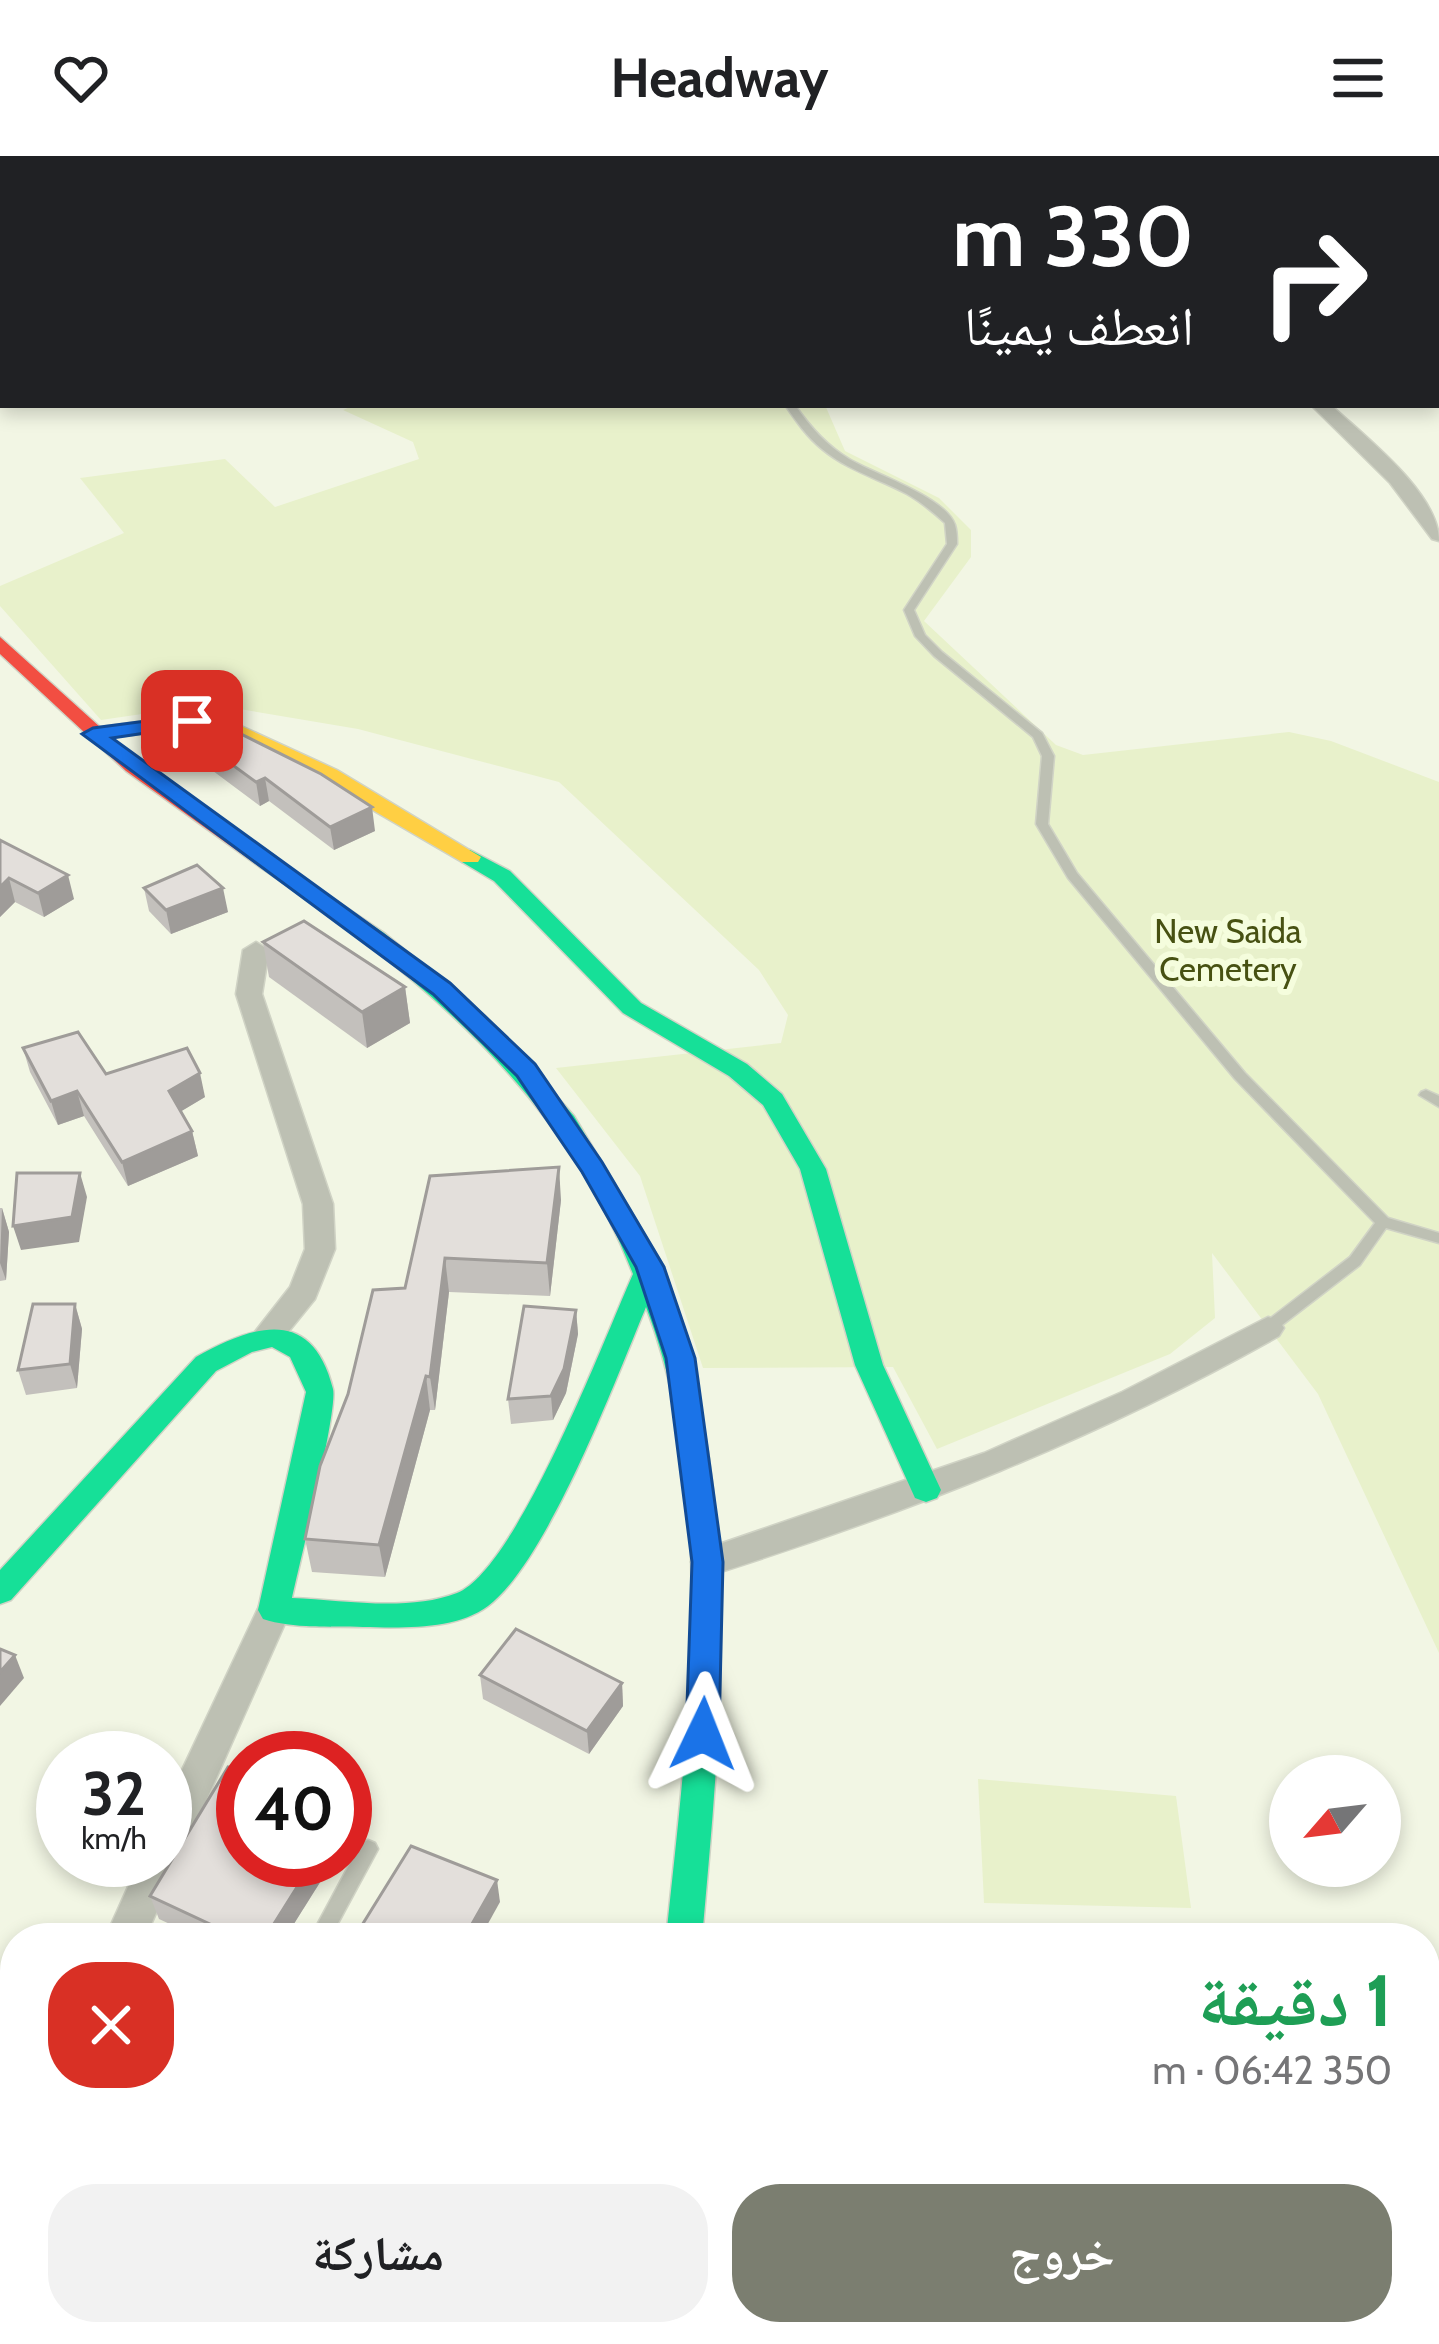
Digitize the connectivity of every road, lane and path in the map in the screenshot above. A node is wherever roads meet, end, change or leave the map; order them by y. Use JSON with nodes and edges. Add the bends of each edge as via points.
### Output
{"nodes":[{"id":1,"x":792,"y":408,"type":"edge"},
{"id":2,"x":1323,"y":408,"type":"edge"},
{"id":3,"x":1439,"y":535,"type":"edge"},
{"id":4,"x":0,"y":643,"type":"edge"},
{"id":5,"x":93,"y":734,"type":"junction"},
{"id":6,"x":256,"y":950,"type":"dead end"},
{"id":7,"x":1383,"y":1222,"type":"junction"},
{"id":8,"x":1439,"y":1238,"type":"edge"},
{"id":9,"x":650,"y":1267,"type":"junction"},
{"id":10,"x":1268,"y":1328,"type":"joint"},
{"id":11,"x":270,"y":1333,"type":"junction"},
{"id":12,"x":926,"y":1490,"type":"junction"},
{"id":13,"x":708,"y":1562,"type":"junction"},
{"id":14,"x":0,"y":1591,"type":"edge"},
{"id":15,"x":274,"y":1610,"type":"junction"},
{"id":16,"x":192,"y":1788,"type":"edge"},
{"id":17,"x":147,"y":1887,"type":"edge"},
{"id":18,"x":348,"y":1887,"type":"edge"},
{"id":19,"x":132,"y":1923,"type":"edge"},
{"id":20,"x":328,"y":1923,"type":"edge"},
{"id":21,"x":686,"y":1923,"type":"edge"}],
"edges":[{"from":1,"to":7,"type":"lane","via":[[837,458],[950,522],[952,544],[909,610],[920,637],[1038,736],[1048,757],[1042,824],[1072,874],[1268,1107]]},
{"from":2,"to":3,"type":"street","via":[[1397,479]]},
{"from":4,"to":5,"type":"street"},
{"from":5,"to":9,"type":"street","via":[[442,988],[526,1070]]},
{"from":5,"to":12,"type":"street","via":[[221,724],[329,775],[502,876],[632,1008],[773,1100],[813,1169],[869,1365]]},
{"from":6,"to":11,"type":"street","via":[[249,994],[318,1204],[320,1249],[304,1291]]},
{"from":7,"to":8,"type":"lane"},
{"from":7,"to":10,"type":"lane","via":[[1355,1261]]},
{"from":9,"to":13,"type":"street","via":[[680,1358]]},
{"from":9,"to":15,"type":"street","via":[[497,1583],[448,1606]]},
{"from":10,"to":12,"type":"street","via":[[1144,1399]]},
{"from":11,"to":14,"type":"street","via":[[206,1364]]},
{"from":11,"to":15,"type":"street","via":[[292,1341],[320,1393]]},
{"from":12,"to":13,"type":"street"},
{"from":13,"to":21,"type":"street","via":[[701,1777]]},
{"from":15,"to":16,"type":"street"},
{"from":17,"to":19,"type":"street"},
{"from":18,"to":20,"type":"lane"}]}
